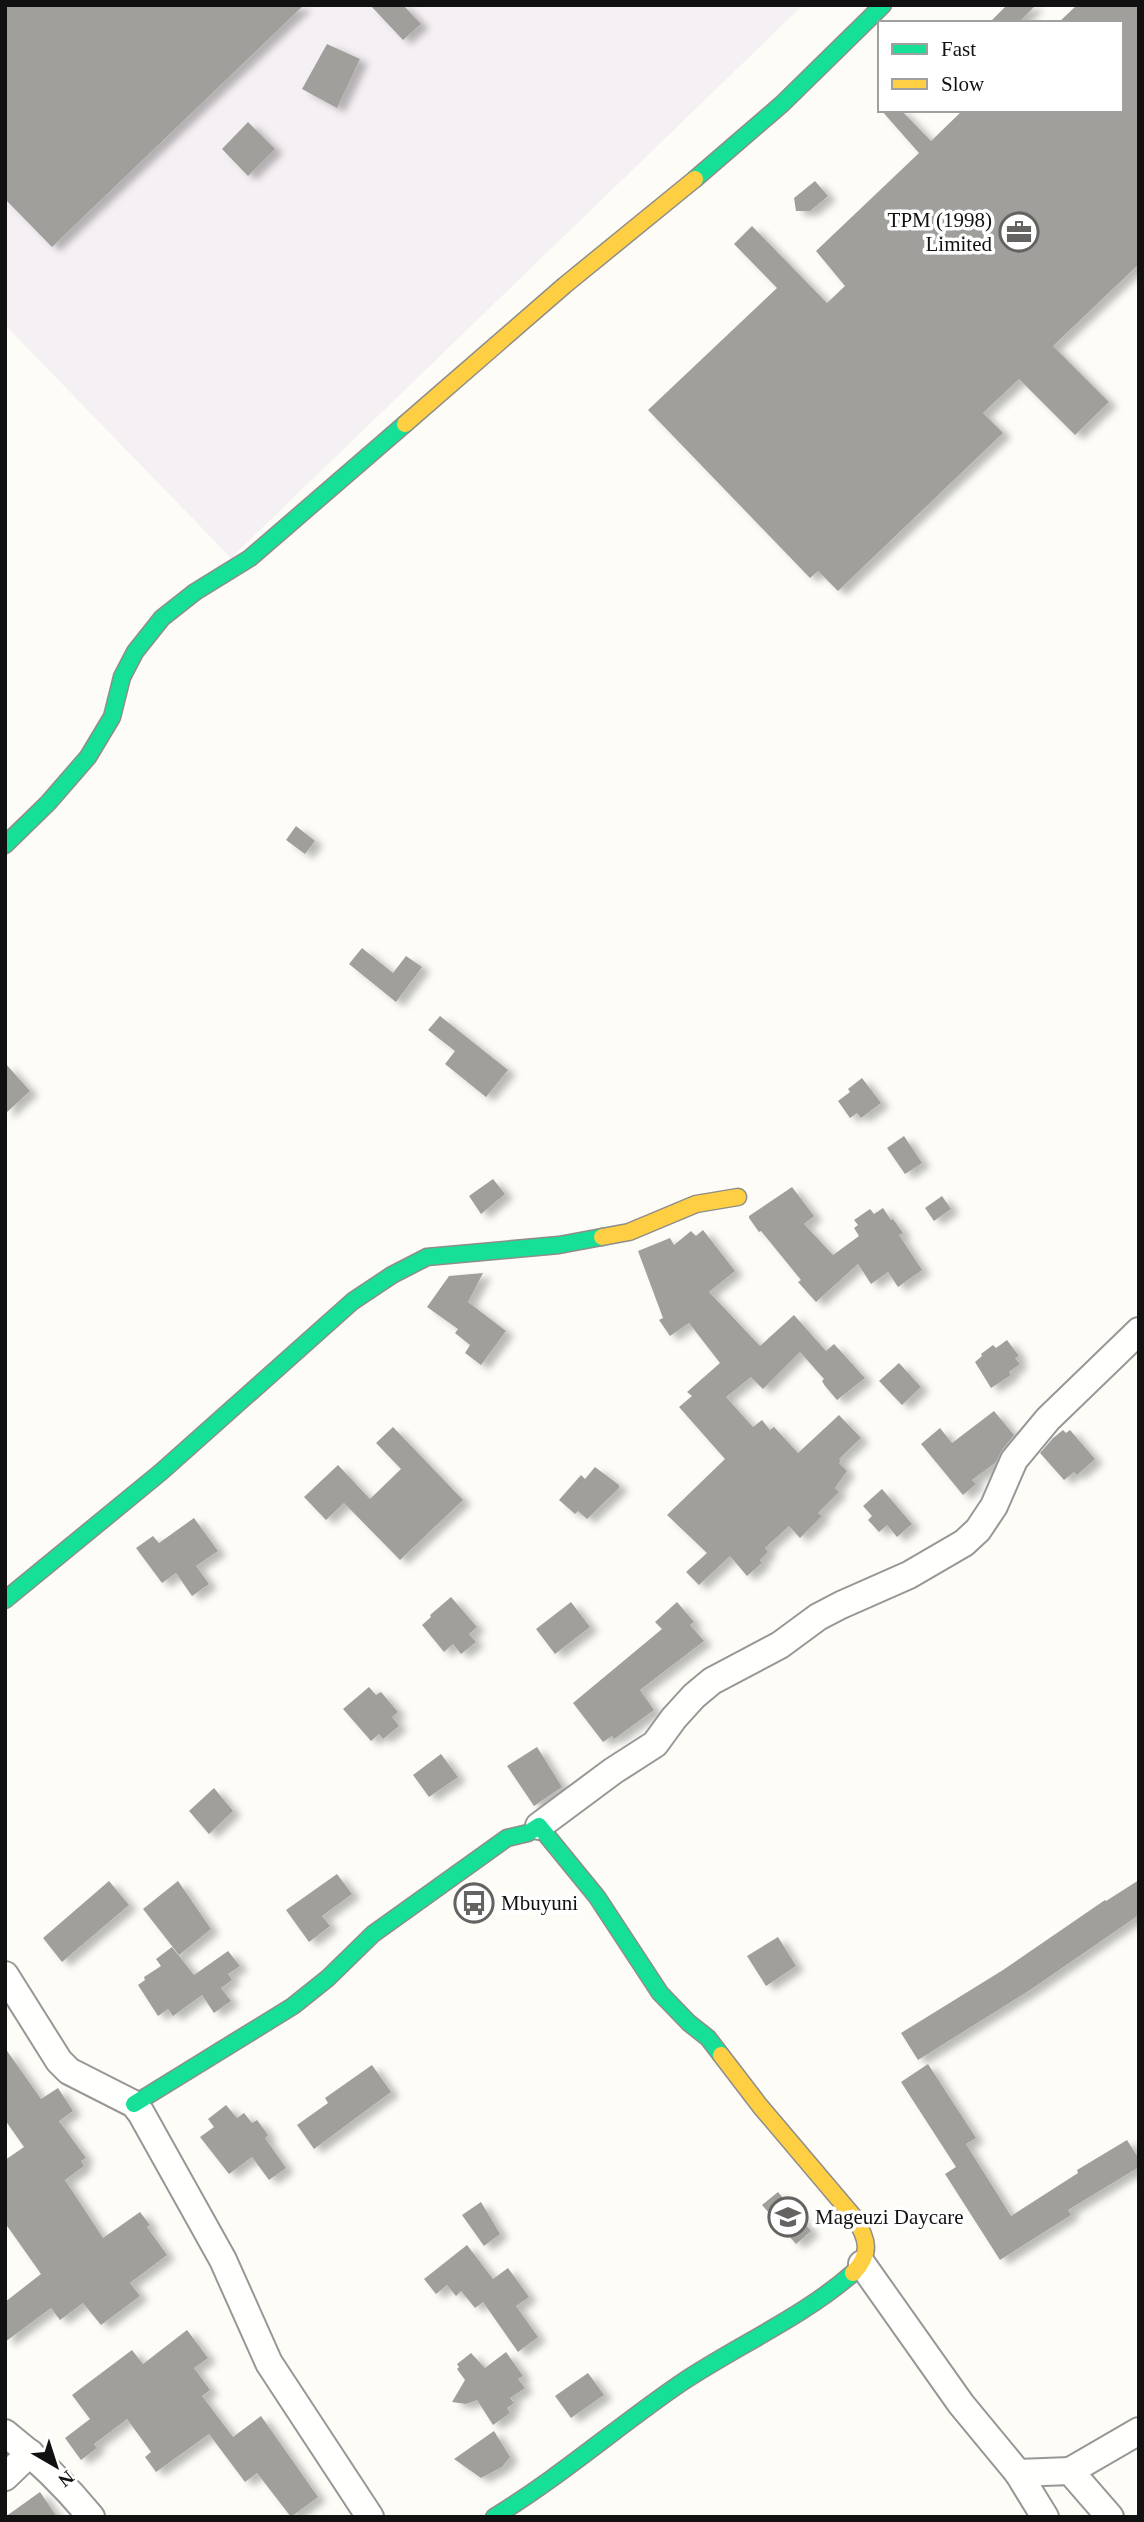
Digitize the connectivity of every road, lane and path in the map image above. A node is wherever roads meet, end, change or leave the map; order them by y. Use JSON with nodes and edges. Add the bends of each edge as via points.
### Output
{"nodes":[{"id":1,"x":883,"y":5,"type":"edge"},
{"id":2,"x":5,"y":845,"type":"edge"},
{"id":3,"x":738,"y":1196,"type":"dead end"},
{"id":4,"x":1139,"y":1331,"type":"edge"},
{"id":5,"x":5,"y":1600,"type":"edge"},
{"id":6,"x":539,"y":1826,"type":"junction"},
{"id":7,"x":5,"y":1975,"type":"edge"},
{"id":8,"x":134,"y":2104,"type":"junction"},
{"id":9,"x":862,"y":2264,"type":"junction"},
{"id":10,"x":1139,"y":2431,"type":"edge"},
{"id":11,"x":5,"y":2433,"type":"edge"},
{"id":12,"x":30,"y":2453,"type":"junction"},
{"id":13,"x":1100,"y":2454,"type":"junction"},
{"id":14,"x":1139,"y":2456,"type":"edge"},
{"id":15,"x":1070,"y":2471,"type":"junction"},
{"id":16,"x":1018,"y":2473,"type":"junction"},
{"id":17,"x":5,"y":2477,"type":"edge"},
{"id":18,"x":91,"y":2517,"type":"edge"},
{"id":19,"x":370,"y":2517,"type":"edge"},
{"id":20,"x":494,"y":2517,"type":"edge"},
{"id":21,"x":1045,"y":2517,"type":"edge"},
{"id":22,"x":1110,"y":2517,"type":"edge"}],
"edges":[{"from":1,"to":2,"type":"street","via":[[715,163],[565,285],[250,558],[204,584],[155,625],[123,674],[111,720],[86,760]]},
{"from":3,"to":5,"type":"street","via":[[696,1204],[629,1232],[559,1245],[427,1257],[392,1275],[353,1301],[161,1472]]},
{"from":4,"to":6,"type":"street","via":[[1057,1410],[1014,1460],[993,1506],[964,1543],[909,1575],[818,1617],[780,1645],[712,1681],[687,1703],[655,1744]]},
{"from":6,"to":8,"type":"street","via":[[507,1838],[384,1926],[293,2006]]},
{"from":6,"to":9,"type":"street","via":[[597,1897],[660,1993],[708,2038],[854,2217],[867,2245]]},
{"from":7,"to":8,"type":"street","via":[[59,2062]]},
{"from":8,"to":19,"type":"street","via":[[223,2260],[269,2363]]},
{"from":9,"to":16,"type":"street","via":[[961,2403]]},
{"from":9,"to":20,"type":"street","via":[[791,2318],[682,2384]]},
{"from":10,"to":13,"type":"street"},
{"from":11,"to":12,"type":"street"},
{"from":12,"to":17,"type":"street"},
{"from":12,"to":18,"type":"street"},
{"from":13,"to":14,"type":"street"},
{"from":13,"to":15,"type":"street"},
{"from":15,"to":16,"type":"street"},
{"from":15,"to":22,"type":"street"},
{"from":16,"to":21,"type":"street"}]}
